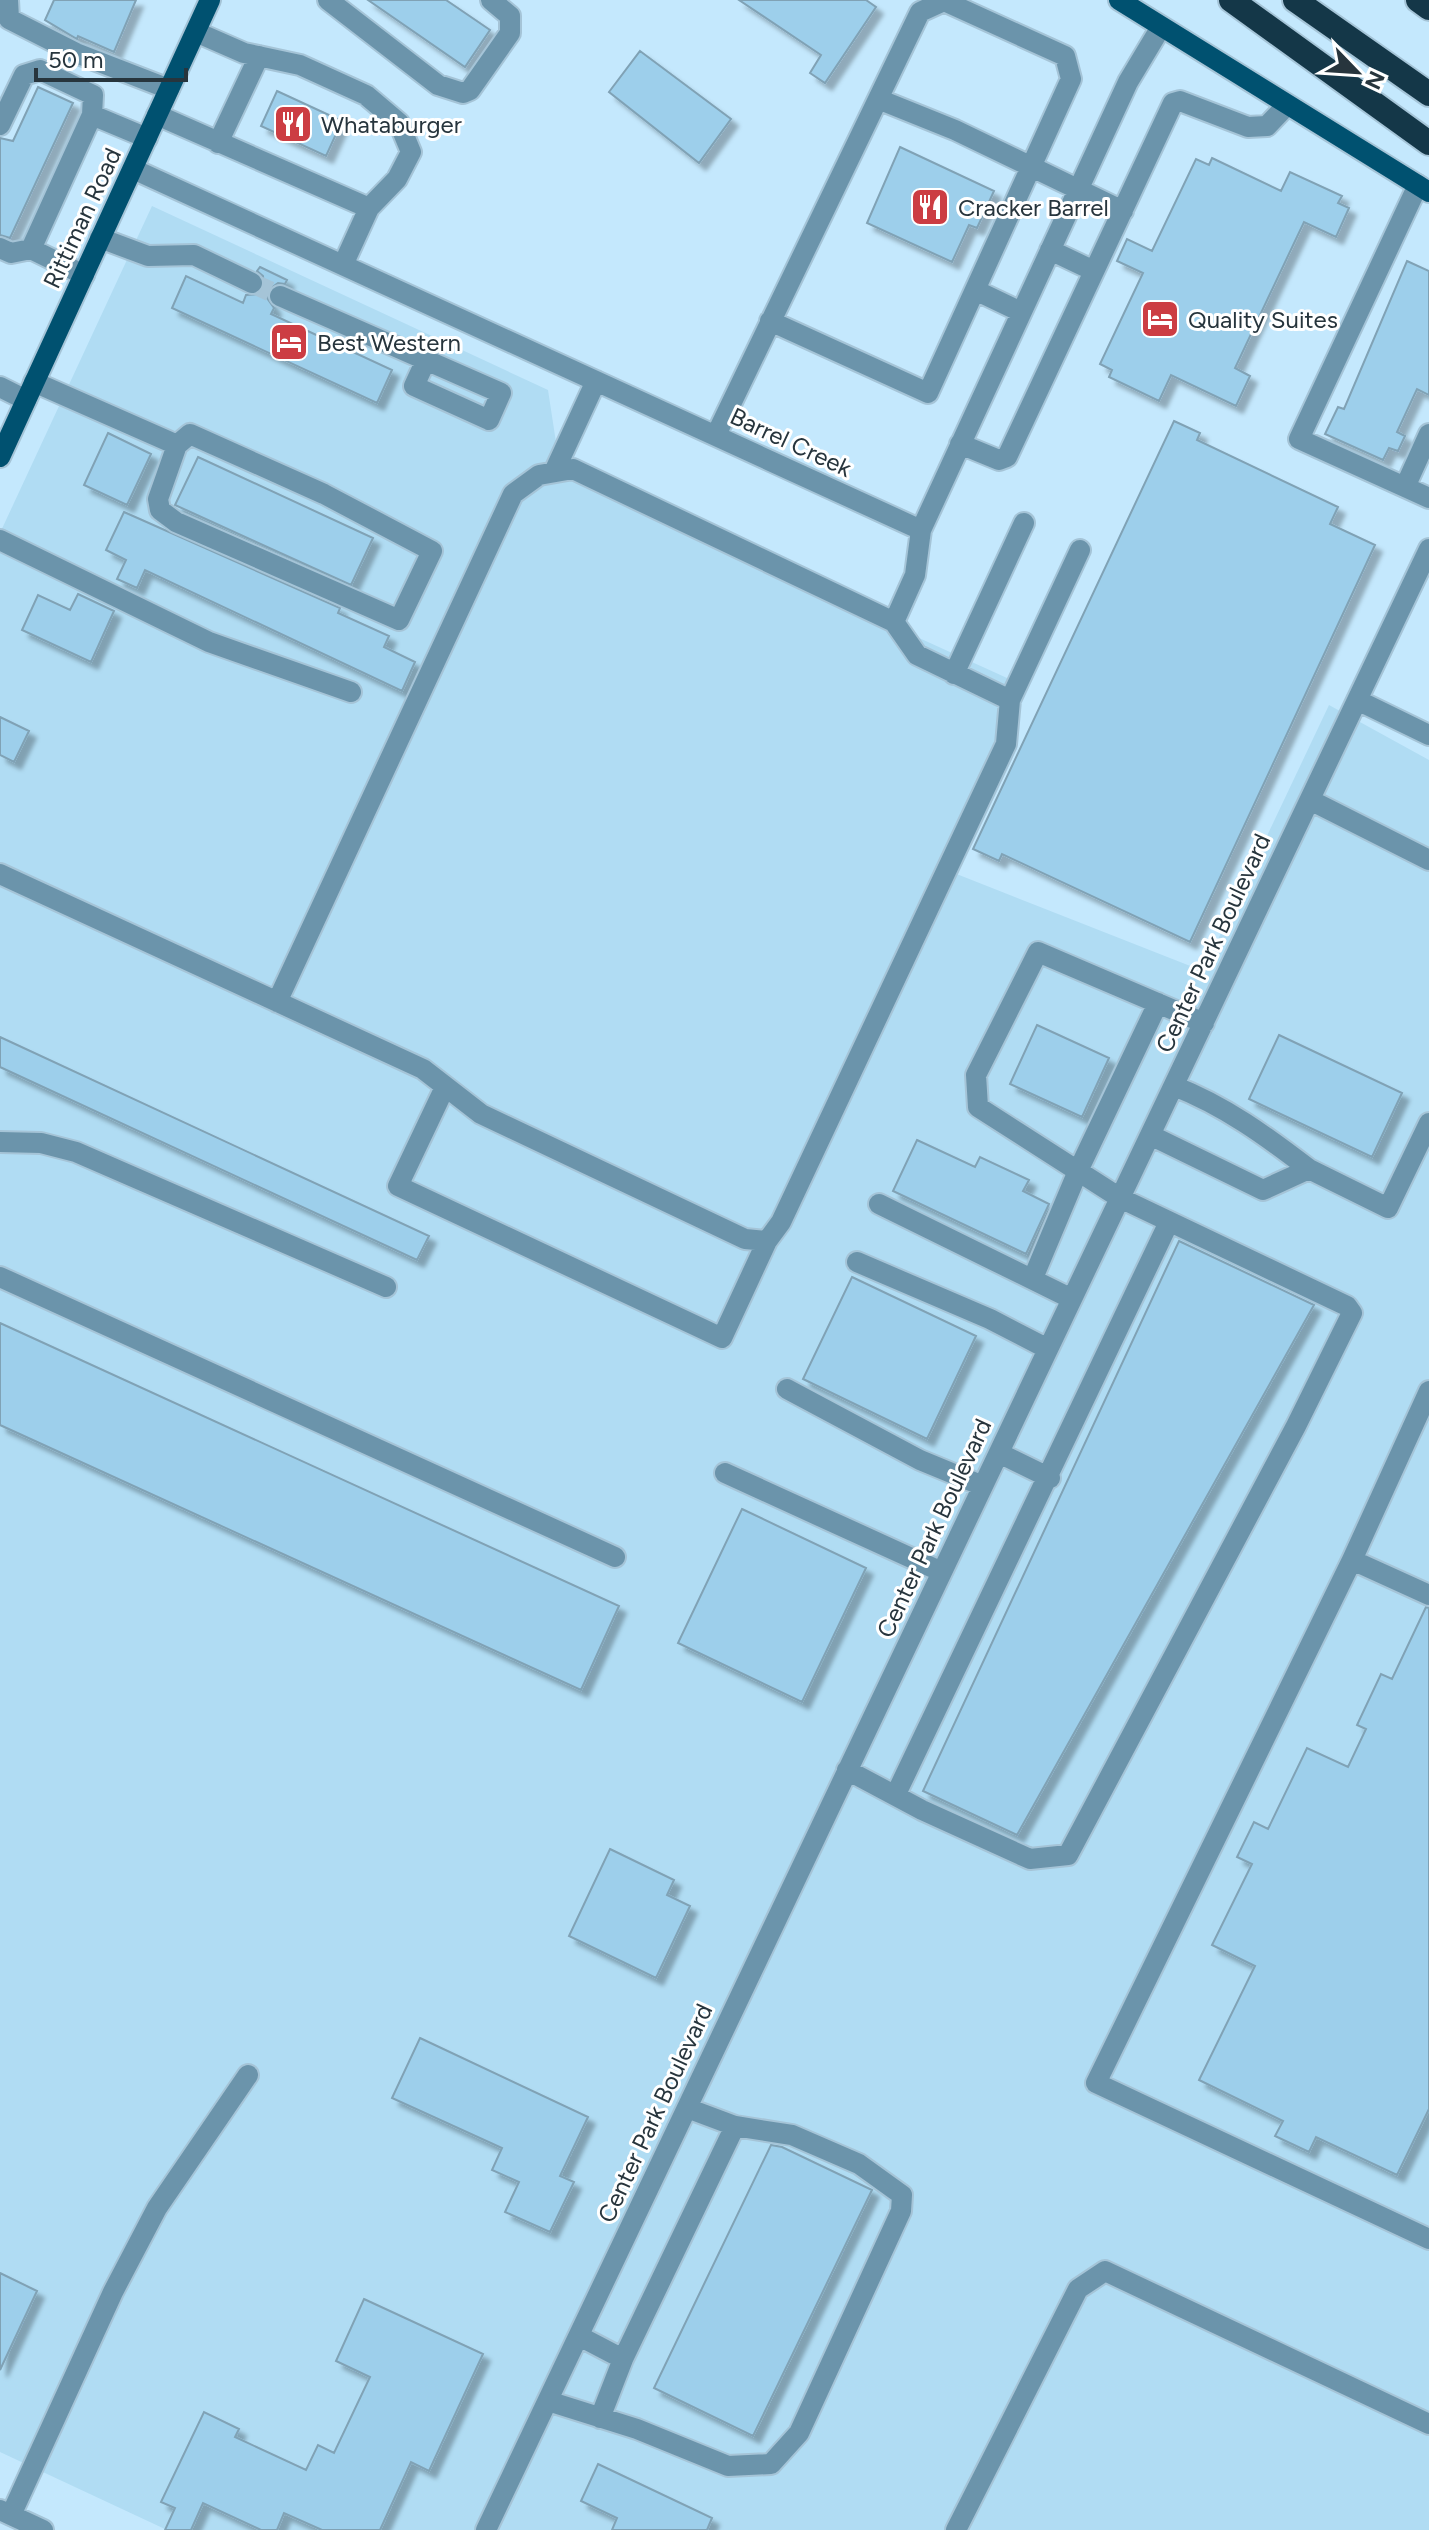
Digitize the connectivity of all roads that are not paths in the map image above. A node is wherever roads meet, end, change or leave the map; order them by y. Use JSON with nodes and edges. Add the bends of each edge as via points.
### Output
{"nodes":[{"id":1,"x":328,"y":0,"type":"edge"},
{"id":2,"x":491,"y":0,"type":"edge"},
{"id":3,"x":1119,"y":0,"type":"edge"},
{"id":4,"x":1231,"y":0,"type":"edge"},
{"id":5,"x":1295,"y":0,"type":"edge"},
{"id":6,"x":1418,"y":0,"type":"edge"},
{"id":7,"x":205,"y":2,"type":"edge"},
{"id":8,"x":1429,"y":8,"type":"edge"},
{"id":9,"x":6,"y":11,"type":"edge"},
{"id":10,"x":1161,"y":27,"type":"junction"},
{"id":11,"x":196,"y":32,"type":"junction"},
{"id":12,"x":259,"y":56,"type":"junction"},
{"id":13,"x":169,"y":89,"type":"junction"},
{"id":14,"x":1429,"y":94,"type":"edge"},
{"id":15,"x":878,"y":99,"type":"junction"},
{"id":16,"x":1287,"y":105,"type":"junction"},
{"id":17,"x":92,"y":115,"type":"junction"},
{"id":18,"x":157,"y":115,"type":"junction"},
{"id":19,"x":0,"y":125,"type":"edge"},
{"id":20,"x":147,"y":138,"type":"junction"},
{"id":21,"x":218,"y":143,"type":"junction"},
{"id":22,"x":1429,"y":143,"type":"edge"},
{"id":23,"x":1030,"y":168,"type":"junction"},
{"id":24,"x":133,"y":169,"type":"junction"},
{"id":25,"x":1423,"y":189,"type":"edge"},
{"id":26,"x":1078,"y":190,"type":"junction"},
{"id":27,"x":369,"y":208,"type":"junction"},
{"id":28,"x":1123,"y":211,"type":"junction"},
{"id":29,"x":100,"y":238,"type":"junction"},
{"id":30,"x":0,"y":248,"type":"edge"},
{"id":31,"x":31,"y":249,"type":"junction"},
{"id":32,"x":1050,"y":250,"type":"junction"},
{"id":33,"x":343,"y":265,"type":"junction"},
{"id":34,"x":1094,"y":271,"type":"junction"},
{"id":35,"x":84,"y":275,"type":"junction"},
{"id":36,"x":252,"y":283,"type":"tunnel mouth"},
{"id":37,"x":975,"y":290,"type":"junction"},
{"id":38,"x":280,"y":296,"type":"tunnel mouth"},
{"id":39,"x":1021,"y":312,"type":"junction"},
{"id":40,"x":770,"y":321,"type":"junction"},
{"id":41,"x":426,"y":360,"type":"dead end"},
{"id":42,"x":596,"y":381,"type":"junction"},
{"id":43,"x":0,"y":387,"type":"edge"},
{"id":44,"x":30,"y":391,"type":"junction"},
{"id":45,"x":1429,"y":434,"type":"edge"},
{"id":46,"x":716,"y":435,"type":"junction"},
{"id":47,"x":960,"y":444,"type":"junction"},
{"id":48,"x":177,"y":445,"type":"junction"},
{"id":49,"x":0,"y":457,"type":"edge"},
{"id":50,"x":554,"y":472,"type":"junction"},
{"id":51,"x":1405,"y":487,"type":"junction"},
{"id":52,"x":1429,"y":498,"type":"edge"},
{"id":53,"x":1024,"y":523,"type":"dead end"},
{"id":54,"x":921,"y":530,"type":"junction"},
{"id":55,"x":0,"y":540,"type":"edge"},
{"id":56,"x":1429,"y":549,"type":"edge"},
{"id":57,"x":1080,"y":550,"type":"dead end"},
{"id":58,"x":894,"y":622,"type":"junction"},
{"id":59,"x":954,"y":674,"type":"junction"},
{"id":60,"x":351,"y":692,"type":"dead end"},
{"id":61,"x":1010,"y":700,"type":"junction"},
{"id":62,"x":1357,"y":700,"type":"junction"},
{"id":63,"x":1429,"y":735,"type":"edge"},
{"id":64,"x":1310,"y":800,"type":"junction"},
{"id":65,"x":1429,"y":860,"type":"edge"},
{"id":66,"x":0,"y":874,"type":"edge"},
{"id":67,"x":277,"y":1002,"type":"junction"},
{"id":68,"x":1158,"y":1003,"type":"junction"},
{"id":69,"x":1204,"y":1023,"type":"junction"},
{"id":70,"x":1174,"y":1086,"type":"junction"},
{"id":71,"x":445,"y":1087,"type":"junction"},
{"id":72,"x":1429,"y":1123,"type":"edge"},
{"id":73,"x":1150,"y":1135,"type":"junction"},
{"id":74,"x":0,"y":1142,"type":"edge"},
{"id":75,"x":1309,"y":1169,"type":"junction"},
{"id":76,"x":1078,"y":1171,"type":"junction"},
{"id":77,"x":1120,"y":1198,"type":"junction"},
{"id":78,"x":879,"y":1204,"type":"dead end"},
{"id":79,"x":1169,"y":1222,"type":"junction"},
{"id":80,"x":767,"y":1241,"type":"junction"},
{"id":81,"x":857,"y":1262,"type":"dead end"},
{"id":82,"x":0,"y":1277,"type":"edge"},
{"id":83,"x":1033,"y":1278,"type":"junction"},
{"id":84,"x":386,"y":1287,"type":"dead end"},
{"id":85,"x":1072,"y":1299,"type":"junction"},
{"id":86,"x":1048,"y":1349,"type":"junction"},
{"id":87,"x":787,"y":1389,"type":"dead end"},
{"id":88,"x":1429,"y":1391,"type":"edge"},
{"id":89,"x":999,"y":1453,"type":"junction"},
{"id":90,"x":725,"y":1473,"type":"dead end"},
{"id":91,"x":1050,"y":1478,"type":"junction"},
{"id":92,"x":983,"y":1486,"type":"junction"},
{"id":93,"x":615,"y":1557,"type":"dead end"},
{"id":94,"x":1352,"y":1560,"type":"junction"},
{"id":95,"x":942,"y":1572,"type":"junction"},
{"id":96,"x":1429,"y":1595,"type":"edge"},
{"id":97,"x":847,"y":1770,"type":"junction"},
{"id":98,"x":896,"y":1794,"type":"junction"},
{"id":99,"x":248,"y":2075,"type":"dead end"},
{"id":100,"x":687,"y":2108,"type":"junction"},
{"id":101,"x":735,"y":2126,"type":"junction"},
{"id":102,"x":1429,"y":2239,"type":"edge"},
{"id":103,"x":579,"y":2336,"type":"junction"},
{"id":104,"x":623,"y":2359,"type":"junction"},
{"id":105,"x":548,"y":2401,"type":"junction"},
{"id":106,"x":600,"y":2418,"type":"junction"},
{"id":107,"x":1429,"y":2424,"type":"edge"},
{"id":108,"x":5,"y":2513,"type":"edge"},
{"id":109,"x":43,"y":2530,"type":"edge"},
{"id":110,"x":486,"y":2530,"type":"edge"},
{"id":111,"x":956,"y":2530,"type":"edge"}],
"edges":[{"from":1,"to":2,"type":"street","via":[[438,85],[463,93],[510,33],[510,16]]},
{"from":3,"to":10,"type":"main road"},
{"from":4,"to":22,"type":"highway"},
{"from":5,"to":14,"type":"highway"},
{"from":6,"to":8,"type":"highway"},
{"from":7,"to":11,"type":"main road","name":"Rittiman Road"},
{"from":9,"to":13,"type":"street","via":[[76,53]]},
{"from":10,"to":16,"type":"main road"},
{"from":10,"to":26,"type":"street","via":[[1128,82]]},
{"from":11,"to":12,"type":"street"},
{"from":11,"to":13,"type":"main road","name":"Rittiman Road"},
{"from":12,"to":21,"type":"street"},
{"from":12,"to":27,"type":"street","via":[[300,65],[366,95],[399,123],[411,152],[397,179]]},
{"from":13,"to":18,"type":"main road","name":"Rittiman Road"},
{"from":15,"to":23,"type":"street"},
{"from":15,"to":23,"type":"street","via":[[920,12],[944,1],[1065,56],[1071,79]]},
{"from":15,"to":40,"type":"street"},
{"from":16,"to":25,"type":"main road"},
{"from":16,"to":28,"type":"street","via":[[1267,126],[1248,127],[1176,101]]},
{"from":17,"to":19,"type":"street","via":[[93,95],[40,70],[24,75]]},
{"from":17,"to":20,"type":"street"},
{"from":17,"to":31,"type":"street"},
{"from":18,"to":20,"type":"main road","name":"Rittiman Road"},
{"from":18,"to":21,"type":"street"},
{"from":20,"to":24,"type":"main road","name":"Rittiman Road"},
{"from":21,"to":27,"type":"street"},
{"from":23,"to":26,"type":"street"},
{"from":23,"to":37,"type":"street"},
{"from":24,"to":29,"type":"main road","name":"Rittiman Road"},
{"from":24,"to":33,"type":"street","name":"Barrel Creek"},
{"from":25,"to":51,"type":"street","via":[[1299,439]]},
{"from":26,"to":28,"type":"street"},
{"from":26,"to":32,"type":"street"},
{"from":27,"to":33,"type":"street"},
{"from":28,"to":34,"type":"street"},
{"from":29,"to":35,"type":"main road","name":"Rittiman Road"},
{"from":29,"to":36,"type":"street","via":[[148,256],[194,255]]},
{"from":30,"to":31,"type":"street","via":[[11,253]]},
{"from":31,"to":35,"type":"street"},
{"from":32,"to":34,"type":"street"},
{"from":32,"to":39,"type":"street"},
{"from":33,"to":42,"type":"street","name":"Barrel Creek"},
{"from":34,"to":47,"type":"street","via":[[1007,457],[999,460]]},
{"from":35,"to":44,"type":"main road","name":"Rittiman Road"},
{"from":37,"to":39,"type":"street"},
{"from":37,"to":40,"type":"street","via":[[928,393]]},
{"from":38,"to":41,"type":"street"},
{"from":39,"to":47,"type":"street"},
{"from":40,"to":46,"type":"street"},
{"from":42,"to":46,"type":"street","name":"Barrel Creek"},
{"from":42,"to":50,"type":"street"},
{"from":43,"to":44,"type":"street"},
{"from":44,"to":48,"type":"street"},
{"from":44,"to":49,"type":"main road","name":"Rittiman Road"},
{"from":45,"to":51,"type":"street"},
{"from":46,"to":54,"type":"street","name":"Barrel Creek"},
{"from":47,"to":54,"type":"street"},
{"from":48,"to":48,"type":"street","via":[[158,499],[160,510],[176,522],[399,620],[432,551],[324,494],[190,434]]},
{"from":50,"to":58,"type":"street","via":[[573,469]]},
{"from":50,"to":67,"type":"street","via":[[539,475],[513,494]]},
{"from":51,"to":52,"type":"street"},
{"from":53,"to":59,"type":"street"},
{"from":54,"to":58,"type":"street","via":[[915,575]]},
{"from":55,"to":60,"type":"street","via":[[209,642]]},
{"from":56,"to":62,"type":"street","name":"Center Park Boulevard"},
{"from":57,"to":61,"type":"street"},
{"from":58,"to":59,"type":"street","via":[[917,655]]},
{"from":59,"to":61,"type":"street"},
{"from":61,"to":80,"type":"street","via":[[1006,744],[781,1222]]},
{"from":62,"to":63,"type":"street"},
{"from":62,"to":64,"type":"street","name":"Center Park Boulevard"},
{"from":64,"to":65,"type":"street"},
{"from":64,"to":69,"type":"street","name":"Center Park Boulevard"},
{"from":66,"to":67,"type":"street"},
{"from":67,"to":71,"type":"street","via":[[423,1069]]},
{"from":68,"to":69,"type":"street"},
{"from":68,"to":76,"type":"street"},
{"from":68,"to":76,"type":"street","via":[[1038,952],[976,1075],[978,1107]]},
{"from":69,"to":70,"type":"street","name":"Center Park Boulevard"},
{"from":70,"to":73,"type":"street","name":"Center Park Boulevard"},
{"from":70,"to":75,"type":"street","via":[[1212,1101]]},
{"from":71,"to":80,"type":"street","via":[[481,1114],[745,1239]]},
{"from":71,"to":80,"type":"street","via":[[398,1186],[722,1338]]},
{"from":72,"to":75,"type":"street","via":[[1388,1208]]},
{"from":73,"to":75,"type":"street","via":[[1263,1190]]},
{"from":73,"to":77,"type":"street","name":"Center Park Boulevard"},
{"from":74,"to":84,"type":"street","via":[[41,1143],[76,1152]]},
{"from":76,"to":77,"type":"street"},
{"from":76,"to":83,"type":"street"},
{"from":77,"to":79,"type":"street"},
{"from":77,"to":85,"type":"street","name":"Center Park Boulevard"},
{"from":78,"to":83,"type":"street"},
{"from":79,"to":91,"type":"street"},
{"from":79,"to":98,"type":"street","via":[[1347,1306],[1352,1313],[1068,1855],[1030,1859]]},
{"from":81,"to":86,"type":"street"},
{"from":82,"to":93,"type":"street"},
{"from":83,"to":85,"type":"street"},
{"from":85,"to":86,"type":"street","name":"Center Park Boulevard"},
{"from":86,"to":89,"type":"street","name":"Center Park Boulevard"},
{"from":87,"to":92,"type":"street","via":[[920,1460]]},
{"from":88,"to":94,"type":"street"},
{"from":89,"to":91,"type":"street"},
{"from":89,"to":92,"type":"street","name":"Center Park Boulevard"},
{"from":90,"to":95,"type":"street"},
{"from":91,"to":98,"type":"street"},
{"from":92,"to":95,"type":"street","name":"Center Park Boulevard"},
{"from":94,"to":96,"type":"street"},
{"from":94,"to":102,"type":"street","via":[[1096,2083]]},
{"from":95,"to":97,"type":"street","name":"Center Park Boulevard"},
{"from":97,"to":98,"type":"street"},
{"from":97,"to":100,"type":"street","name":"Center Park Boulevard"},
{"from":99,"to":108,"type":"street","via":[[157,2208]]},
{"from":100,"to":101,"type":"street"},
{"from":100,"to":103,"type":"street","name":"Center Park Boulevard"},
{"from":101,"to":104,"type":"street"},
{"from":101,"to":106,"type":"street","via":[[792,2135],[859,2164],[902,2195],[901,2211],[799,2433],[771,2464],[728,2466]]},
{"from":103,"to":104,"type":"street"},
{"from":103,"to":105,"type":"street","name":"Center Park Boulevard"},
{"from":104,"to":106,"type":"street"},
{"from":105,"to":106,"type":"street"},
{"from":105,"to":110,"type":"street","name":"Center Park Boulevard"},
{"from":107,"to":111,"type":"street","via":[[1105,2271],[1078,2289]]},
{"from":108,"to":109,"type":"street"}]}
